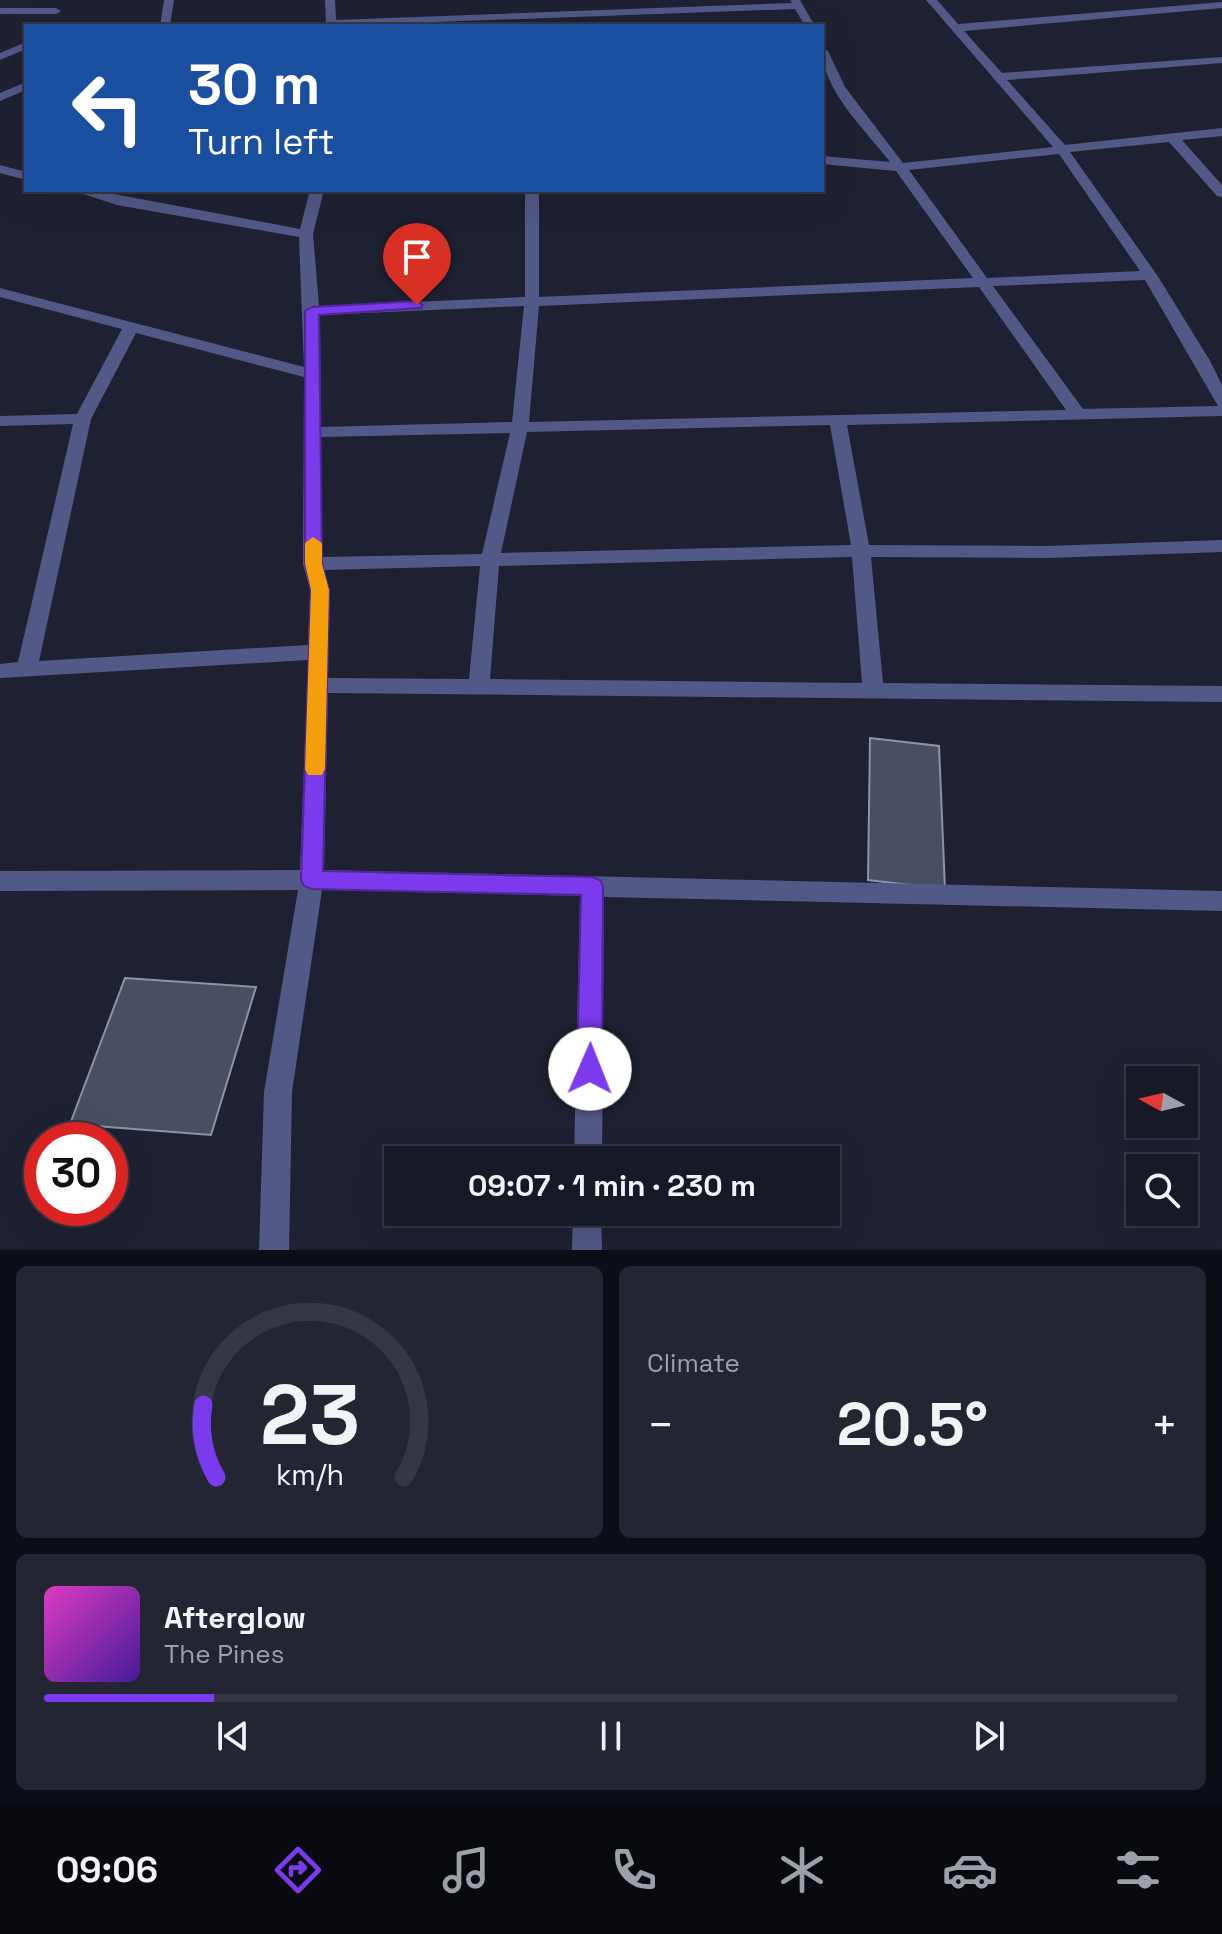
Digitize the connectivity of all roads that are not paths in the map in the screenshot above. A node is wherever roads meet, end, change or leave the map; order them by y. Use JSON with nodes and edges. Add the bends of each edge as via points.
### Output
{"nodes":[{"id":1,"x":169,"y":0,"type":"edge"},
{"id":2,"x":330,"y":0,"type":"edge"},
{"id":3,"x":636,"y":0,"type":"edge"},
{"id":4,"x":931,"y":0,"type":"edge"},
{"id":5,"x":797,"y":3,"type":"edge"},
{"id":6,"x":1222,"y":5,"type":"edge"},
{"id":7,"x":57,"y":6,"type":"edge"},
{"id":8,"x":0,"y":11,"type":"edge"},
{"id":9,"x":639,"y":14,"type":"junction"},
{"id":10,"x":562,"y":21,"type":"edge"},
{"id":11,"x":165,"y":24,"type":"edge"},
{"id":12,"x":331,"y":24,"type":"edge"},
{"id":13,"x":809,"y":24,"type":"edge"},
{"id":14,"x":955,"y":28,"type":"junction"},
{"id":15,"x":24,"y":46,"type":"edge"},
{"id":16,"x":824,"y":55,"type":"edge"},
{"id":17,"x":0,"y":57,"type":"edge"},
{"id":18,"x":1222,"y":60,"type":"edge"},
{"id":19,"x":999,"y":77,"type":"junction"},
{"id":20,"x":24,"y":87,"type":"edge"},
{"id":21,"x":0,"y":97,"type":"edge"},
{"id":22,"x":1222,"y":132,"type":"edge"},
{"id":23,"x":1172,"y":137,"type":"junction"},
{"id":24,"x":1061,"y":148,"type":"junction"},
{"id":25,"x":824,"y":160,"type":"edge"},
{"id":26,"x":900,"y":167,"type":"junction"},
{"id":27,"x":0,"y":169,"type":"edge"},
{"id":28,"x":24,"y":175,"type":"edge"},
{"id":29,"x":94,"y":192,"type":"edge"},
{"id":30,"x":316,"y":192,"type":"edge"},
{"id":31,"x":532,"y":192,"type":"edge"},
{"id":32,"x":1222,"y":193,"type":"edge"},
{"id":33,"x":119,"y":195,"type":"edge"},
{"id":34,"x":306,"y":234,"type":"junction"},
{"id":35,"x":1150,"y":275,"type":"junction"},
{"id":36,"x":982,"y":283,"type":"junction"},
{"id":37,"x":0,"y":292,"type":"edge"},
{"id":38,"x":532,"y":300,"type":"junction"},
{"id":39,"x":312,"y":311,"type":"junction"},
{"id":40,"x":131,"y":327,"type":"junction"},
{"id":41,"x":311,"y":374,"type":"junction"},
{"id":42,"x":1222,"y":402,"type":"edge"},
{"id":43,"x":1222,"y":411,"type":"edge"},
{"id":44,"x":1077,"y":413,"type":"junction"},
{"id":45,"x":837,"y":418,"type":"junction"},
{"id":46,"x":83,"y":419,"type":"junction"},
{"id":47,"x":0,"y":421,"type":"edge"},
{"id":48,"x":520,"y":426,"type":"junction"},
{"id":49,"x":312,"y":432,"type":"junction"},
{"id":50,"x":1222,"y":546,"type":"edge"},
{"id":51,"x":861,"y":551,"type":"junction"},
{"id":52,"x":490,"y":560,"type":"junction"},
{"id":53,"x":313,"y":564,"type":"junction"},
{"id":54,"x":319,"y":652,"type":"junction"},
{"id":55,"x":27,"y":669,"type":"junction"},
{"id":56,"x":0,"y":671,"type":"edge"},
{"id":57,"x":317,"y":685,"type":"junction"},
{"id":58,"x":479,"y":686,"type":"junction"},
{"id":59,"x":873,"y":690,"type":"junction"},
{"id":60,"x":1222,"y":694,"type":"edge"},
{"id":61,"x":312,"y":880,"type":"junction"},
{"id":62,"x":0,"y":881,"type":"edge"},
{"id":63,"x":592,"y":886,"type":"junction"},
{"id":64,"x":1222,"y":901,"type":"edge"},
{"id":65,"x":588,"y":1146,"type":"edge"},
{"id":66,"x":587,"y":1226,"type":"edge"},
{"id":67,"x":274,"y":1250,"type":"edge"},
{"id":68,"x":587,"y":1250,"type":"edge"}],
"edges":[{"from":1,"to":11,"type":"street"},
{"from":2,"to":12,"type":"street"},
{"from":3,"to":9,"type":"street"},
{"from":4,"to":14,"type":"street"},
{"from":5,"to":9,"type":"street"},
{"from":5,"to":13,"type":"street"},
{"from":6,"to":14,"type":"street","via":[[1089,12]]},
{"from":7,"to":8,"type":"street"},
{"from":9,"to":10,"type":"street"},
{"from":10,"to":12,"type":"street"},
{"from":14,"to":19,"type":"street"},
{"from":15,"to":17,"type":"street"},
{"from":16,"to":26,"type":"street","via":[[839,88]]},
{"from":18,"to":19,"type":"street"},
{"from":19,"to":24,"type":"street"},
{"from":20,"to":21,"type":"street"},
{"from":22,"to":23,"type":"street"},
{"from":23,"to":24,"type":"street"},
{"from":23,"to":32,"type":"street"},
{"from":24,"to":26,"type":"street"},
{"from":24,"to":35,"type":"street"},
{"from":25,"to":26,"type":"street"},
{"from":26,"to":36,"type":"street"},
{"from":27,"to":28,"type":"street"},
{"from":29,"to":33,"type":"street"},
{"from":30,"to":34,"type":"street"},
{"from":31,"to":38,"type":"street"},
{"from":33,"to":34,"type":"street"},
{"from":34,"to":39,"type":"street"},
{"from":35,"to":36,"type":"street"},
{"from":35,"to":42,"type":"street"},
{"from":36,"to":38,"type":"street"},
{"from":36,"to":44,"type":"street"},
{"from":37,"to":40,"type":"street"},
{"from":38,"to":39,"type":"street"},
{"from":38,"to":48,"type":"street"},
{"from":39,"to":41,"type":"street"},
{"from":40,"to":41,"type":"street"},
{"from":40,"to":46,"type":"street"},
{"from":41,"to":49,"type":"street"},
{"from":43,"to":44,"type":"street"},
{"from":44,"to":45,"type":"street"},
{"from":45,"to":48,"type":"street"},
{"from":45,"to":51,"type":"street"},
{"from":46,"to":47,"type":"street"},
{"from":46,"to":55,"type":"street"},
{"from":48,"to":49,"type":"street"},
{"from":48,"to":52,"type":"street"},
{"from":49,"to":53,"type":"street"},
{"from":50,"to":51,"type":"street"},
{"from":51,"to":52,"type":"street"},
{"from":51,"to":59,"type":"street"},
{"from":52,"to":53,"type":"street"},
{"from":52,"to":58,"type":"street"},
{"from":53,"to":54,"type":"street","via":[[320,590]]},
{"from":54,"to":55,"type":"street"},
{"from":54,"to":57,"type":"street"},
{"from":55,"to":56,"type":"street"},
{"from":57,"to":58,"type":"street"},
{"from":57,"to":61,"type":"street"},
{"from":58,"to":59,"type":"street"},
{"from":59,"to":60,"type":"street"},
{"from":61,"to":62,"type":"street"},
{"from":61,"to":63,"type":"street"},
{"from":61,"to":67,"type":"street","via":[[278,1092]]},
{"from":63,"to":64,"type":"street"},
{"from":63,"to":65,"type":"street"},
{"from":66,"to":68,"type":"street"}]}
